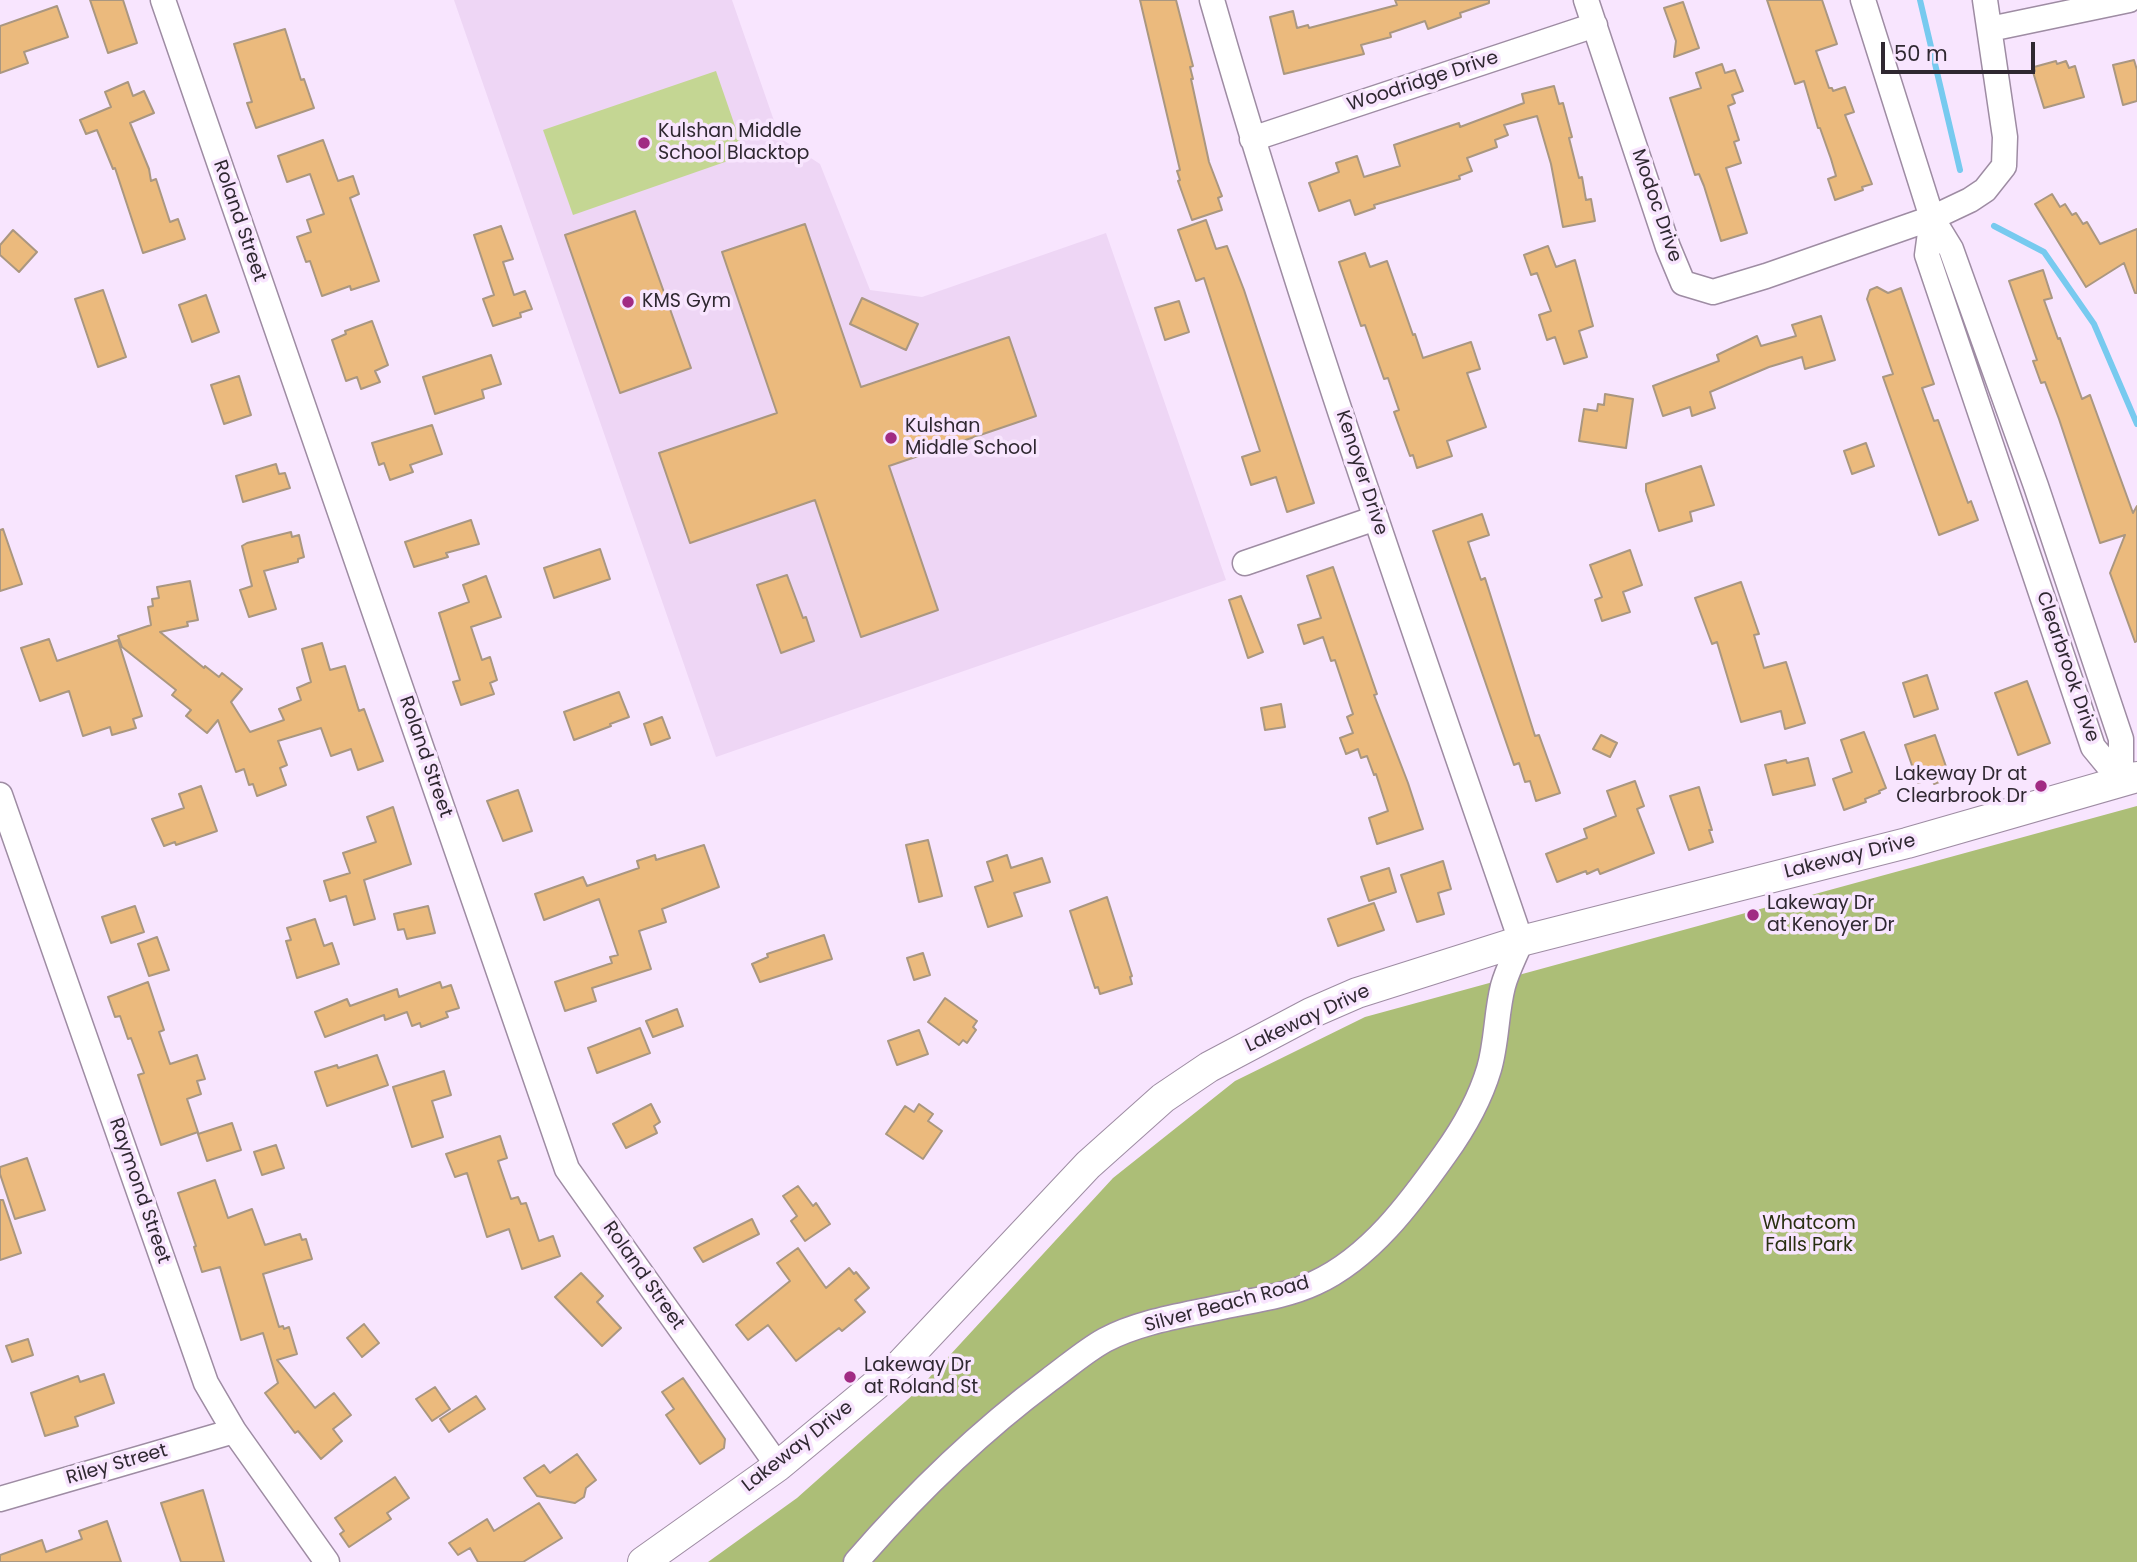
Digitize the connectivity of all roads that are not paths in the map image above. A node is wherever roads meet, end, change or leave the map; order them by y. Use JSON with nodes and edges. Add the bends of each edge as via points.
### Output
{"nodes":[{"id":1,"x":163,"y":0,"type":"edge"},
{"id":2,"x":1212,"y":0,"type":"edge"},
{"id":3,"x":1586,"y":0,"type":"edge"},
{"id":4,"x":1863,"y":0,"type":"edge"},
{"id":5,"x":1985,"y":0,"type":"edge"},
{"id":6,"x":2129,"y":0,"type":"edge"},
{"id":7,"x":1595,"y":25,"type":"junction"},
{"id":8,"x":1990,"y":29,"type":"junction"},
{"id":9,"x":1252,"y":139,"type":"junction"},
{"id":10,"x":1932,"y":218,"type":"junction"},
{"id":11,"x":1376,"y":518,"type":"junction"},
{"id":12,"x":1245,"y":563,"type":"dead end"},
{"id":13,"x":2129,"y":779,"type":"edge"},
{"id":14,"x":0,"y":795,"type":"edge"},
{"id":15,"x":1521,"y":942,"type":"junction"},
{"id":16,"x":234,"y":1431,"type":"junction"},
{"id":17,"x":778,"y":1466,"type":"junction"},
{"id":18,"x":0,"y":1499,"type":"edge"},
{"id":19,"x":327,"y":1562,"type":"edge"},
{"id":20,"x":643,"y":1562,"type":"edge"},
{"id":21,"x":856,"y":1562,"type":"edge"}],
"edges":[{"from":1,"to":17,"type":"street","name":"Roland Street","via":[[567,1169]]},
{"from":2,"to":9,"type":"street","name":"Kenoyer Drive"},
{"from":3,"to":7,"type":"street","name":"Modoc Drive"},
{"from":4,"to":10,"type":"street","name":"Clearbrook Drive"},
{"from":5,"to":8,"type":"street"},
{"from":6,"to":8,"type":"street"},
{"from":7,"to":9,"type":"street","name":"Woodridge Drive"},
{"from":7,"to":10,"type":"street","name":"Modoc Drive","via":[[1683,283],[1713,292]]},
{"from":8,"to":10,"type":"street","via":[[2005,137],[2004,166],[1985,190]]},
{"from":9,"to":11,"type":"street","name":"Kenoyer Drive"},
{"from":10,"to":13,"type":"street","name":"Clearbrook Drive","via":[[1951,248],[2040,498],[2121,739]]},
{"from":11,"to":12,"type":"street"},
{"from":11,"to":15,"type":"street","name":"Kenoyer Drive"},
{"from":13,"to":15,"type":"main road","name":"Lakeway Drive","via":[[1907,843]]},
{"from":14,"to":16,"type":"street","name":"Raymond Street","via":[[206,1383]]},
{"from":15,"to":17,"type":"main road","name":"Lakeway Drive","via":[[1357,993],[1311,1013],[1209,1066],[1163,1098],[1087,1165],[901,1364]]},
{"from":15,"to":21,"type":"street","name":"Silver Beach Road","via":[[1503,985],[1488,1072],[1470,1113],[1446,1152],[1380,1234],[1354,1258],[1298,1290],[1166,1320],[1107,1339],[1025,1398],[971,1445],[914,1497]]},
{"from":16,"to":18,"type":"street","name":"Riley Street"},
{"from":16,"to":19,"type":"street","name":"Raymond Street"},
{"from":17,"to":20,"type":"main road","name":"Lakeway Drive"}]}
